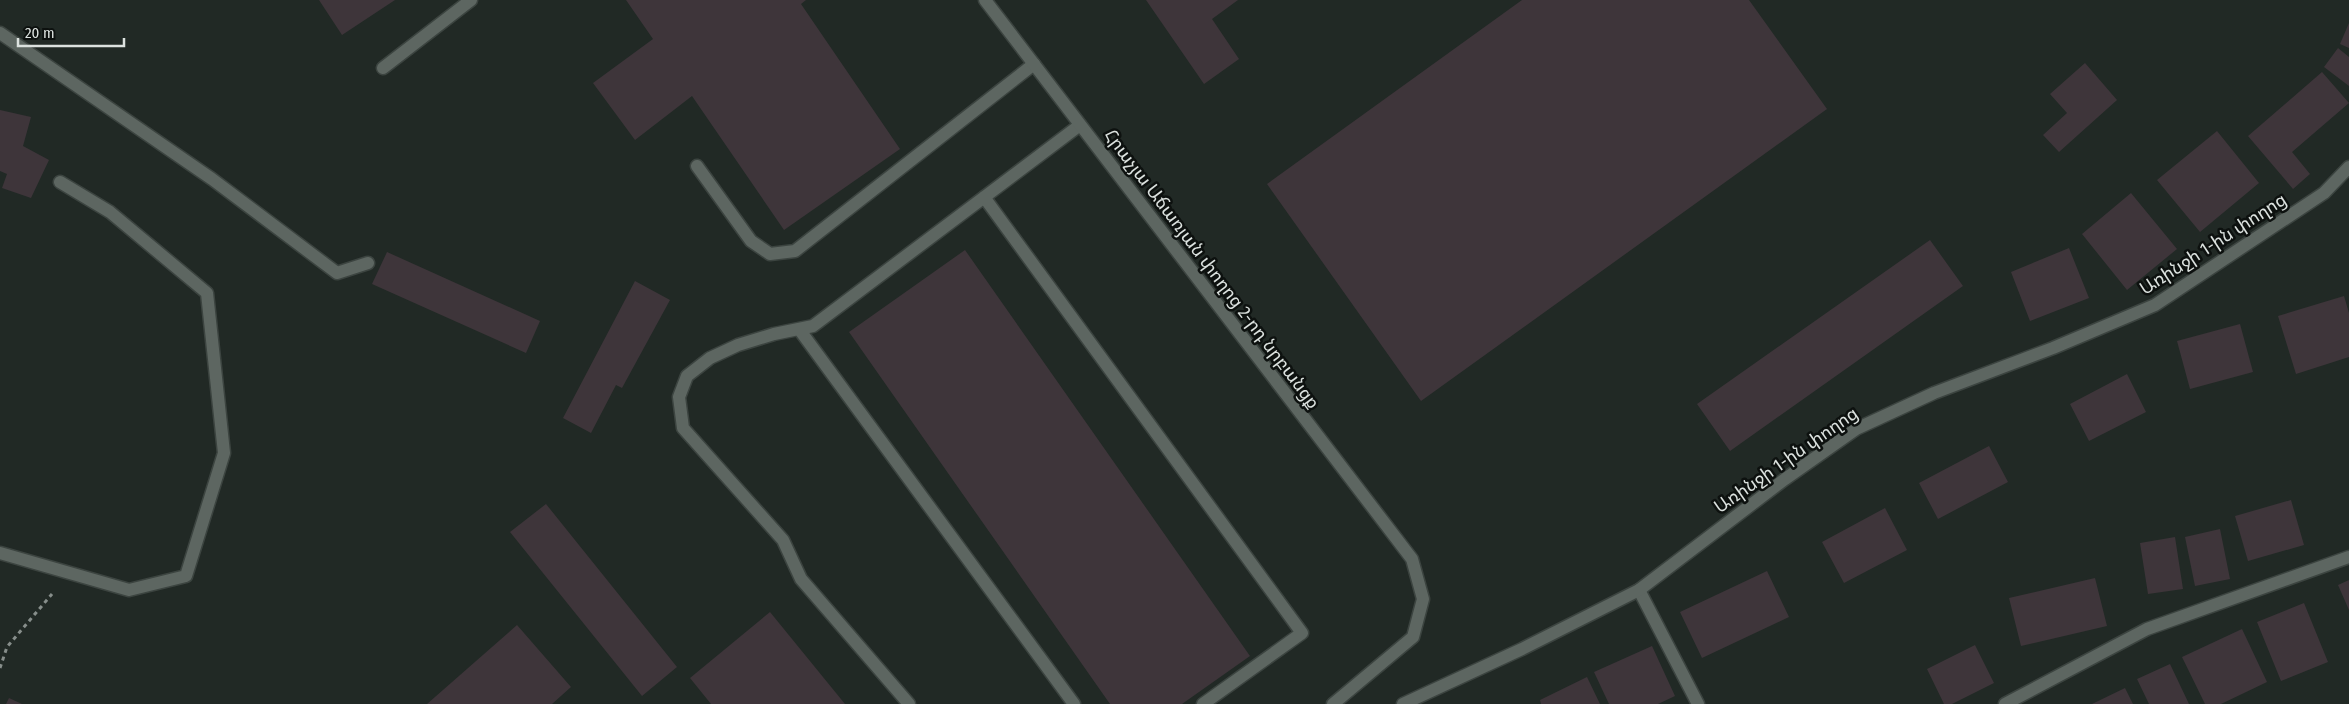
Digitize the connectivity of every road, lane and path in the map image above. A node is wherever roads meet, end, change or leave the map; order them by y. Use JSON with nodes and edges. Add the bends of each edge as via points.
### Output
{"nodes":[{"id":1,"x":471,"y":0,"type":"edge"},
{"id":2,"x":985,"y":0,"type":"edge"},
{"id":3,"x":0,"y":33,"type":"edge"},
{"id":4,"x":1034,"y":64,"type":"junction"},
{"id":5,"x":383,"y":68,"type":"dead end"},
{"id":6,"x":1080,"y":124,"type":"junction"},
{"id":7,"x":697,"y":166,"type":"dead end"},
{"id":8,"x":2349,"y":167,"type":"edge"},
{"id":9,"x":60,"y":182,"type":"dead end"},
{"id":10,"x":984,"y":197,"type":"junction"},
{"id":11,"x":368,"y":263,"type":"dead end"},
{"id":12,"x":799,"y":329,"type":"junction"},
{"id":13,"x":0,"y":553,"type":"edge"},
{"id":14,"x":2349,"y":557,"type":"edge"},
{"id":15,"x":70,"y":573,"type":"junction"},
{"id":16,"x":1639,"y":590,"type":"junction"},
{"id":17,"x":0,"y":668,"type":"edge"},
{"id":18,"x":909,"y":704,"type":"edge"},
{"id":19,"x":1074,"y":704,"type":"edge"},
{"id":20,"x":1203,"y":704,"type":"edge"},
{"id":21,"x":1333,"y":704,"type":"edge"},
{"id":22,"x":1403,"y":704,"type":"edge"},
{"id":23,"x":1698,"y":704,"type":"edge"},
{"id":24,"x":2005,"y":704,"type":"edge"}],
"edges":[{"from":1,"to":5,"type":"street"},
{"from":2,"to":4,"type":"street","name":"Հրաչյա Աճառյան փողոց 2-րդ նրբանցք"},
{"from":3,"to":11,"type":"street","via":[[212,179],[337,273]]},
{"from":4,"to":6,"type":"street","name":"Հրաչյա Աճառյան փողոց 2-րդ նրբանցք"},
{"from":4,"to":7,"type":"street","via":[[795,251],[770,254],[751,241]]},
{"from":6,"to":10,"type":"street"},
{"from":6,"to":21,"type":"street","name":"Հրաչյա Աճառյան փողոց 2-րդ նրբանցք","via":[[1412,559],[1423,599],[1413,637]]},
{"from":8,"to":16,"type":"street","name":"Առինջի 1-ին փողոց","via":[[2324,193],[2155,305],[1934,393],[1856,429]]},
{"from":9,"to":15,"type":"street","via":[[110,212],[207,293],[224,453],[186,576],[129,590]]},
{"from":10,"to":12,"type":"street","via":[[813,326]]},
{"from":10,"to":20,"type":"street","via":[[1302,632]]},
{"from":12,"to":18,"type":"street","via":[[738,346],[710,358],[687,376],[679,397],[683,428],[782,540],[801,580]]},
{"from":12,"to":19,"type":"street"},
{"from":13,"to":15,"type":"street"},
{"from":14,"to":24,"type":"street","via":[[2147,629]]},
{"from":15,"to":17,"type":"path","via":[[7,646]]},
{"from":16,"to":22,"type":"street","name":"Առինջի 1-ին փողոց"},
{"from":16,"to":23,"type":"street"}]}
